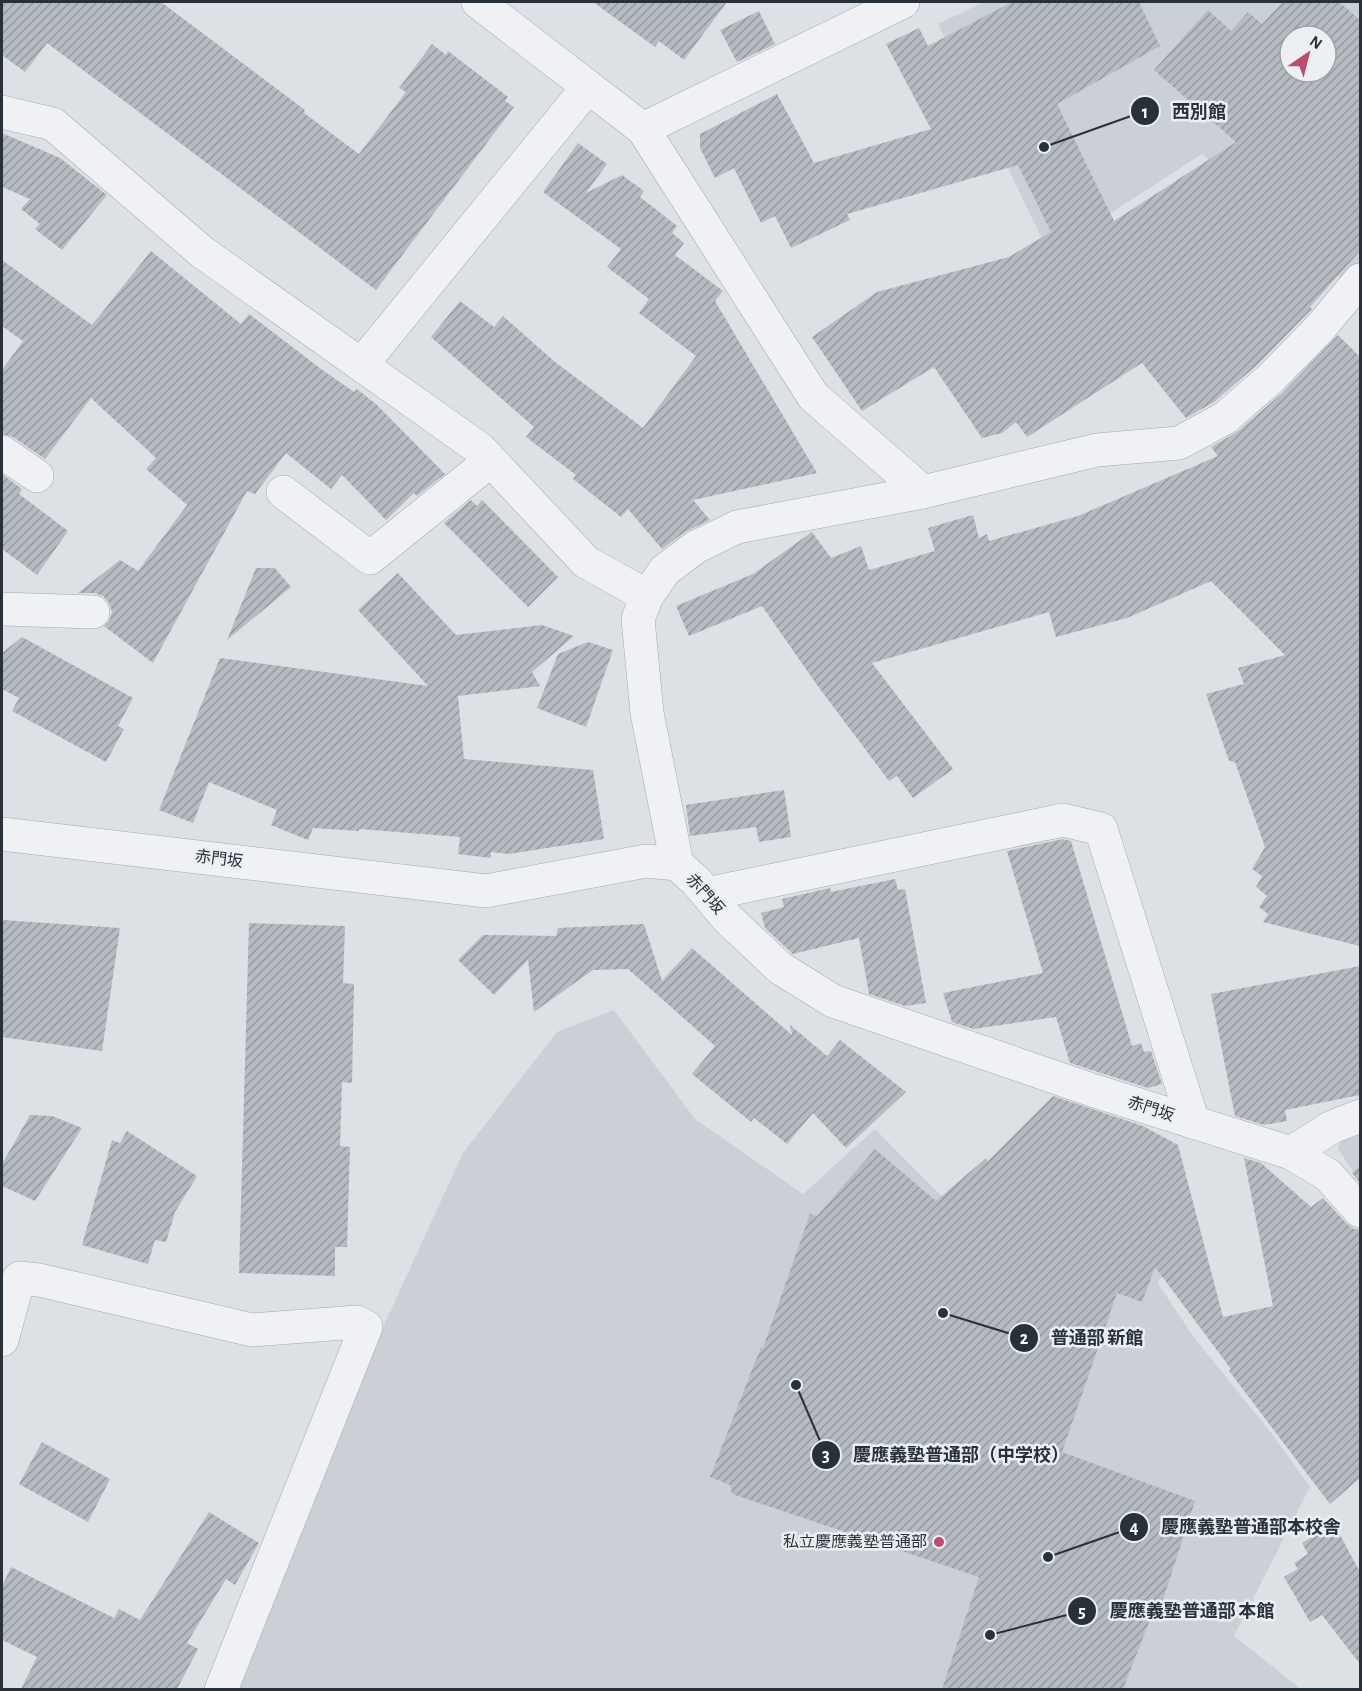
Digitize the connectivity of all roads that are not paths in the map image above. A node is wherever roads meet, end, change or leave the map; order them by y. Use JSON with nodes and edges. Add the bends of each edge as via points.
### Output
{"nodes":[{"id":1,"x":478,"y":2,"type":"edge"},
{"id":2,"x":903,"y":2,"type":"edge"},
{"id":3,"x":588,"y":87,"type":"junction"},
{"id":4,"x":2,"y":112,"type":"edge"},
{"id":5,"x":643,"y":129,"type":"junction"},
{"id":6,"x":1360,"y":280,"type":"edge"},
{"id":7,"x":362,"y":364,"type":"junction"},
{"id":8,"x":2,"y":452,"type":"edge"},
{"id":9,"x":490,"y":461,"type":"junction"},
{"id":10,"x":37,"y":476,"type":"dead end"},
{"id":11,"x":282,"y":492,"type":"dead end"},
{"id":12,"x":923,"y":492,"type":"junction"},
{"id":13,"x":647,"y":596,"type":"junction"},
{"id":14,"x":2,"y":609,"type":"edge"},
{"id":15,"x":93,"y":612,"type":"dead end"},
{"id":16,"x":2,"y":834,"type":"edge"},
{"id":17,"x":677,"y":864,"type":"junction"},
{"id":18,"x":707,"y":894,"type":"junction"},
{"id":19,"x":1360,"y":1116,"type":"edge"},
{"id":20,"x":1193,"y":1122,"type":"junction"},
{"id":21,"x":1291,"y":1153,"type":"junction"},
{"id":22,"x":1360,"y":1211,"type":"edge"},
{"id":23,"x":8,"y":1287,"type":"edge"},
{"id":24,"x":2,"y":1340,"type":"edge"},
{"id":25,"x":221,"y":1689,"type":"edge"}],
"edges":[{"from":1,"to":3,"type":"street"},
{"from":2,"to":5,"type":"street"},
{"from":3,"to":5,"type":"street"},
{"from":3,"to":7,"type":"street"},
{"from":4,"to":7,"type":"street","via":[[52,124],[201,252]]},
{"from":5,"to":12,"type":"street","via":[[813,396]]},
{"from":6,"to":12,"type":"street","via":[[1270,379],[1225,418],[1179,443],[1097,450]]},
{"from":7,"to":9,"type":"street","via":[[480,449]]},
{"from":8,"to":10,"type":"street"},
{"from":9,"to":11,"type":"street","via":[[370,558]]},
{"from":9,"to":13,"type":"street","via":[[586,562]]},
{"from":12,"to":13,"type":"street","via":[[737,528],[696,547],[665,570]]},
{"from":13,"to":17,"type":"street","via":[[638,619],[647,713]]},
{"from":14,"to":15,"type":"street"},
{"from":16,"to":17,"type":"street","name":"赤門坂","via":[[486,891],[646,861]]},
{"from":17,"to":18,"type":"street","name":"赤門坂"},
{"from":18,"to":20,"type":"street","name":"赤門坂","via":[[780,968],[833,1001]]},
{"from":18,"to":20,"type":"street","via":[[1063,820],[1101,829]]},
{"from":19,"to":21,"type":"street","via":[[1332,1127]]},
{"from":20,"to":21,"type":"street","name":"赤門坂"},
{"from":21,"to":22,"type":"street","name":"赤門坂","via":[[1328,1175]]},
{"from":23,"to":24,"type":"street"},
{"from":23,"to":25,"type":"street","via":[[19,1278],[39,1280],[252,1330],[357,1322],[366,1327]]}]}
